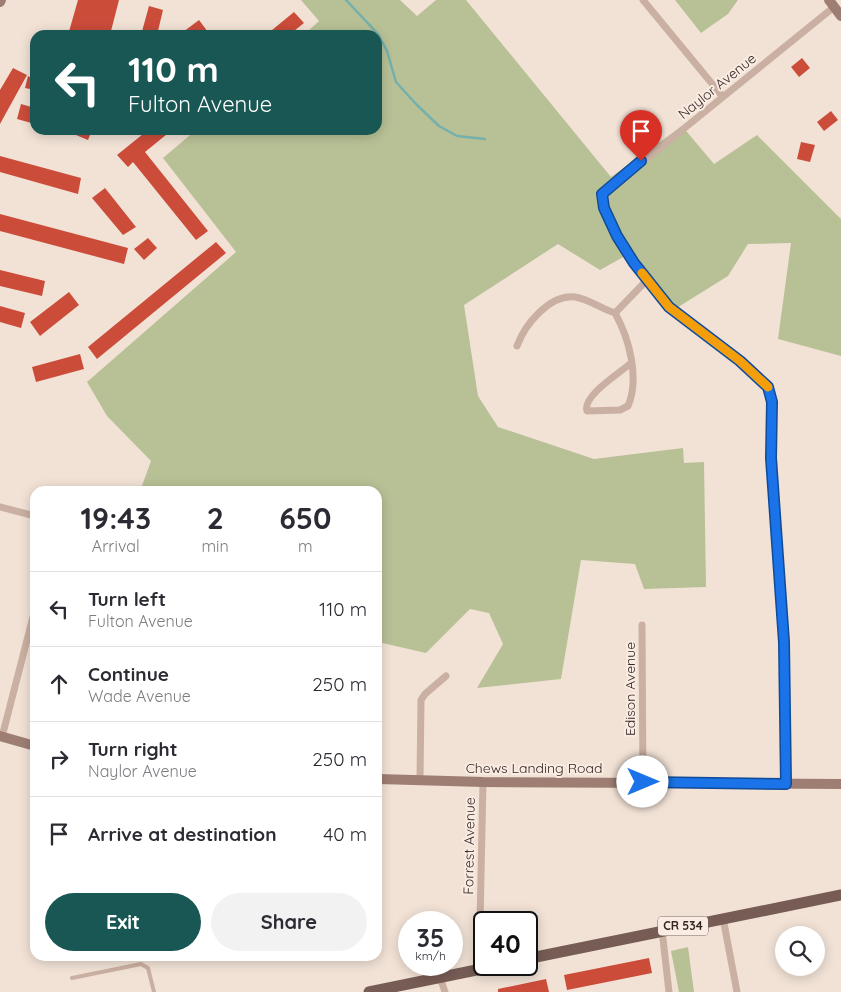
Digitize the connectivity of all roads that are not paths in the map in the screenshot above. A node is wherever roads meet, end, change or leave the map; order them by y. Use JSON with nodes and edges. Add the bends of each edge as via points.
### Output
{"nodes":[{"id":1,"x":643,"y":0,"type":"edge"},
{"id":2,"x":831,"y":3,"type":"edge"},
{"id":3,"x":841,"y":16,"type":"edge"},
{"id":4,"x":723,"y":97,"type":"junction"},
{"id":5,"x":648,"y":280,"type":"junction"},
{"id":6,"x":615,"y":313,"type":"junction"},
{"id":7,"x":517,"y":346,"type":"dead end"},
{"id":8,"x":632,"y":363,"type":"junction"},
{"id":9,"x":0,"y":507,"type":"edge"},
{"id":10,"x":30,"y":515,"type":"edge"},
{"id":11,"x":642,"y":625,"type":"dead end"},
{"id":12,"x":30,"y":628,"type":"edge"},
{"id":13,"x":446,"y":676,"type":"dead end"},
{"id":14,"x":1,"y":736,"type":"edge"},
{"id":15,"x":30,"y":745,"type":"edge"},
{"id":16,"x":382,"y":778,"type":"edge"},
{"id":17,"x":420,"y":780,"type":"junction"},
{"id":18,"x":483,"y":782,"type":"junction"},
{"id":19,"x":643,"y":782,"type":"junction"},
{"id":20,"x":786,"y":784,"type":"junction"},
{"id":21,"x":841,"y":784,"type":"edge"},
{"id":22,"x":841,"y":895,"type":"edge"},
{"id":23,"x":480,"y":911,"type":"edge"},
{"id":24,"x":722,"y":918,"type":"junction"},
{"id":25,"x":662,"y":930,"type":"junction"},
{"id":26,"x":538,"y":957,"type":"edge"},
{"id":27,"x":473,"y":971,"type":"edge"},
{"id":28,"x":440,"y":977,"type":"junction"},
{"id":29,"x":72,"y":978,"type":"dead end"},
{"id":30,"x":393,"y":989,"type":"edge"},
{"id":31,"x":154,"y":992,"type":"edge"},
{"id":32,"x":369,"y":992,"type":"edge"},
{"id":33,"x":445,"y":992,"type":"edge"},
{"id":34,"x":669,"y":992,"type":"edge"},
{"id":35,"x":736,"y":992,"type":"edge"}],
"edges":[{"from":1,"to":4,"type":"street"},
{"from":2,"to":3,"type":"street"},
{"from":2,"to":4,"type":"street","name":"Naylor Avenue"},
{"from":4,"to":5,"type":"street","name":"Naylor Avenue","via":[[602,194],[604,208],[617,236]]},
{"from":5,"to":6,"type":"street"},
{"from":5,"to":20,"type":"street","via":[[669,307],[740,361],[768,387],[772,402],[771,453],[784,642]]},
{"from":6,"to":7,"type":"street","via":[[576,297],[564,297],[554,301],[532,321],[521,334]]},
{"from":6,"to":8,"type":"street","via":[[624,330]]},
{"from":8,"to":8,"type":"street","via":[[632,396],[628,406],[620,410],[587,411],[585,406],[592,396]]},
{"from":9,"to":10,"type":"street"},
{"from":11,"to":19,"type":"street","name":"Edison Avenue"},
{"from":12,"to":14,"type":"street"},
{"from":13,"to":17,"type":"street","via":[[421,700]]},
{"from":14,"to":15,"type":"street"},
{"from":16,"to":17,"type":"street","name":"Chews Landing Road"},
{"from":17,"to":18,"type":"street","name":"Chews Landing Road"},
{"from":18,"to":19,"type":"street","name":"Chews Landing Road"},
{"from":18,"to":23,"type":"street","name":"Forrest Avenue"},
{"from":19,"to":20,"type":"street","name":"Chews Landing Road"},
{"from":20,"to":21,"type":"street","name":"Chews Landing Road"},
{"from":22,"to":24,"type":"main road","number":"CR 534"},
{"from":24,"to":25,"type":"main road","number":"CR 534"},
{"from":24,"to":35,"type":"street"},
{"from":25,"to":26,"type":"main road","number":"CR 534"},
{"from":25,"to":34,"type":"street"},
{"from":27,"to":28,"type":"main road"},
{"from":28,"to":30,"type":"main road"},
{"from":28,"to":33,"type":"street"},
{"from":29,"to":31,"type":"lane","via":[[141,964],[148,968]]},
{"from":30,"to":32,"type":"main road"}]}
